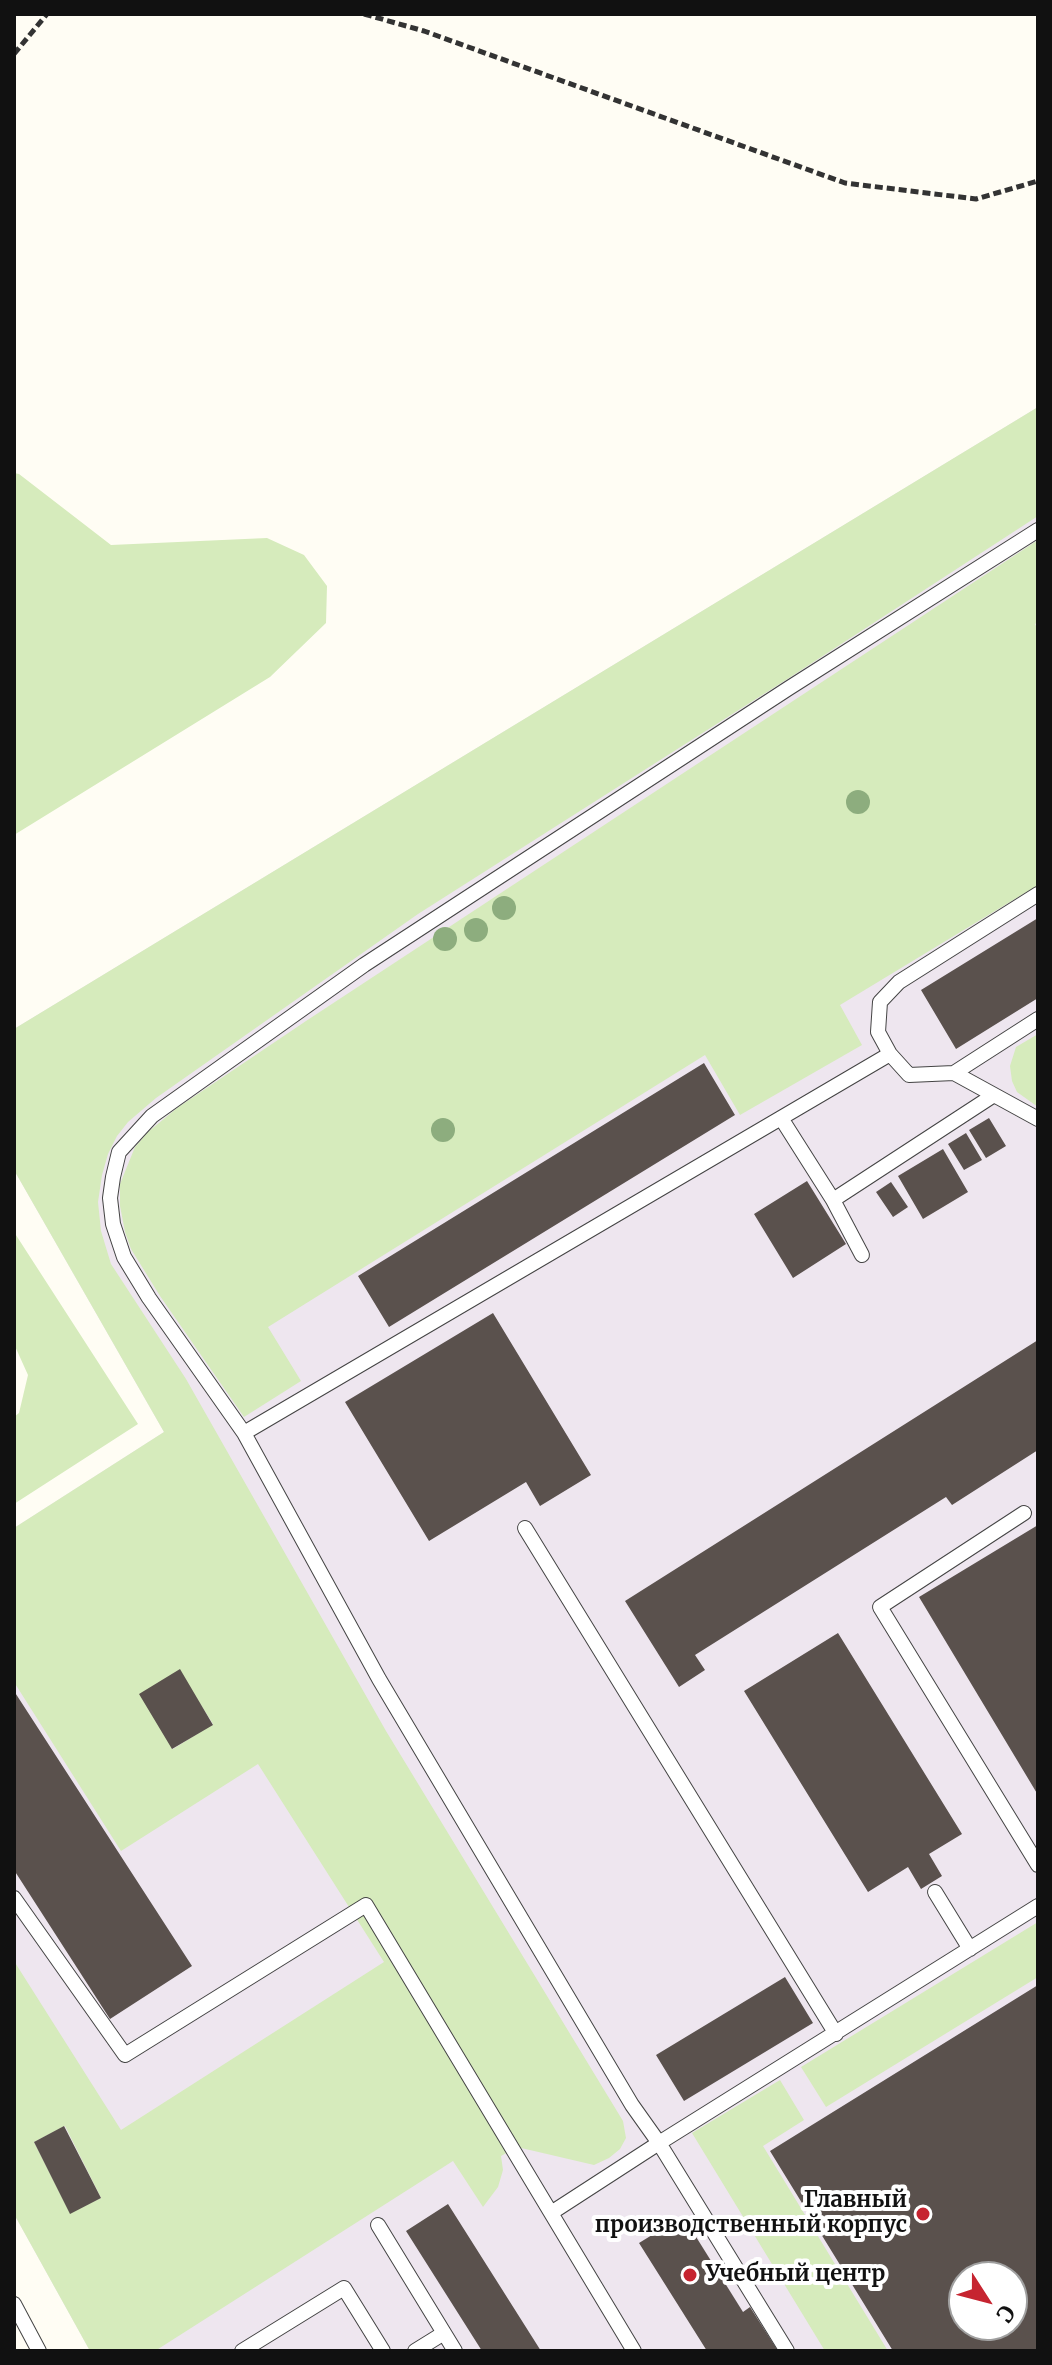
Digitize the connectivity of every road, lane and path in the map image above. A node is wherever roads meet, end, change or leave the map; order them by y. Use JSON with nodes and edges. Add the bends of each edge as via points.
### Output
{"nodes":[{"id":1,"x":47,"y":14,"type":"edge"},
{"id":2,"x":364,"y":14,"type":"edge"},
{"id":3,"x":14,"y":54,"type":"edge"},
{"id":4,"x":1038,"y":181,"type":"edge"},
{"id":5,"x":1038,"y":530,"type":"edge"},
{"id":6,"x":1038,"y":894,"type":"edge"},
{"id":7,"x":1038,"y":1019,"type":"edge"},
{"id":8,"x":890,"y":1054,"type":"junction"},
{"id":9,"x":954,"y":1073,"type":"junction"},
{"id":10,"x":994,"y":1095,"type":"junction"},
{"id":11,"x":781,"y":1118,"type":"junction"},
{"id":12,"x":1038,"y":1119,"type":"edge"},
{"id":13,"x":833,"y":1200,"type":"junction"},
{"id":14,"x":862,"y":1255,"type":"dead end"},
{"id":15,"x":244,"y":1433,"type":"junction"},
{"id":16,"x":1024,"y":1513,"type":"dead end"},
{"id":17,"x":525,"y":1528,"type":"dead end"},
{"id":18,"x":1038,"y":1865,"type":"edge"},
{"id":19,"x":935,"y":1892,"type":"dead end"},
{"id":20,"x":14,"y":1898,"type":"edge"},
{"id":21,"x":1038,"y":1906,"type":"edge"},
{"id":22,"x":970,"y":1949,"type":"junction"},
{"id":23,"x":836,"y":2034,"type":"junction"},
{"id":24,"x":659,"y":2143,"type":"junction"},
{"id":25,"x":551,"y":2213,"type":"junction"},
{"id":26,"x":378,"y":2225,"type":"dead end"},
{"id":27,"x":14,"y":2304,"type":"edge"},
{"id":28,"x":444,"y":2333,"type":"junction"},
{"id":29,"x":39,"y":2351,"type":"edge"},
{"id":30,"x":242,"y":2351,"type":"edge"},
{"id":31,"x":383,"y":2351,"type":"edge"},
{"id":32,"x":415,"y":2351,"type":"edge"},
{"id":33,"x":455,"y":2351,"type":"edge"},
{"id":34,"x":634,"y":2351,"type":"edge"},
{"id":35,"x":787,"y":2351,"type":"edge"}],
"edges":[{"from":1,"to":3,"type":"path"},
{"from":2,"to":4,"type":"path","via":[[845,183],[976,199]]},
{"from":5,"to":15,"type":"lane","via":[[364,965],[136,1131],[119,1152],[110,1198],[124,1257]]},
{"from":6,"to":8,"type":"lane","via":[[899,982],[880,1002],[878,1032]]},
{"from":7,"to":9,"type":"lane"},
{"from":8,"to":9,"type":"lane","via":[[909,1075]]},
{"from":8,"to":11,"type":"lane"},
{"from":9,"to":10,"type":"lane"},
{"from":10,"to":12,"type":"lane"},
{"from":10,"to":13,"type":"lane"},
{"from":11,"to":13,"type":"lane"},
{"from":11,"to":15,"type":"lane"},
{"from":13,"to":14,"type":"lane"},
{"from":15,"to":24,"type":"lane","via":[[387,1692]]},
{"from":16,"to":18,"type":"lane","via":[[880,1607]]},
{"from":17,"to":23,"type":"lane"},
{"from":19,"to":22,"type":"lane"},
{"from":20,"to":25,"type":"lane","via":[[125,2055],[366,1905]]},
{"from":21,"to":22,"type":"lane"},
{"from":22,"to":23,"type":"lane"},
{"from":23,"to":24,"type":"lane"},
{"from":24,"to":25,"type":"lane"},
{"from":24,"to":35,"type":"lane"},
{"from":25,"to":34,"type":"lane"},
{"from":26,"to":28,"type":"lane"},
{"from":27,"to":29,"type":"lane"},
{"from":28,"to":32,"type":"lane"},
{"from":28,"to":33,"type":"lane"},
{"from":30,"to":31,"type":"lane","via":[[344,2288]]}]}
